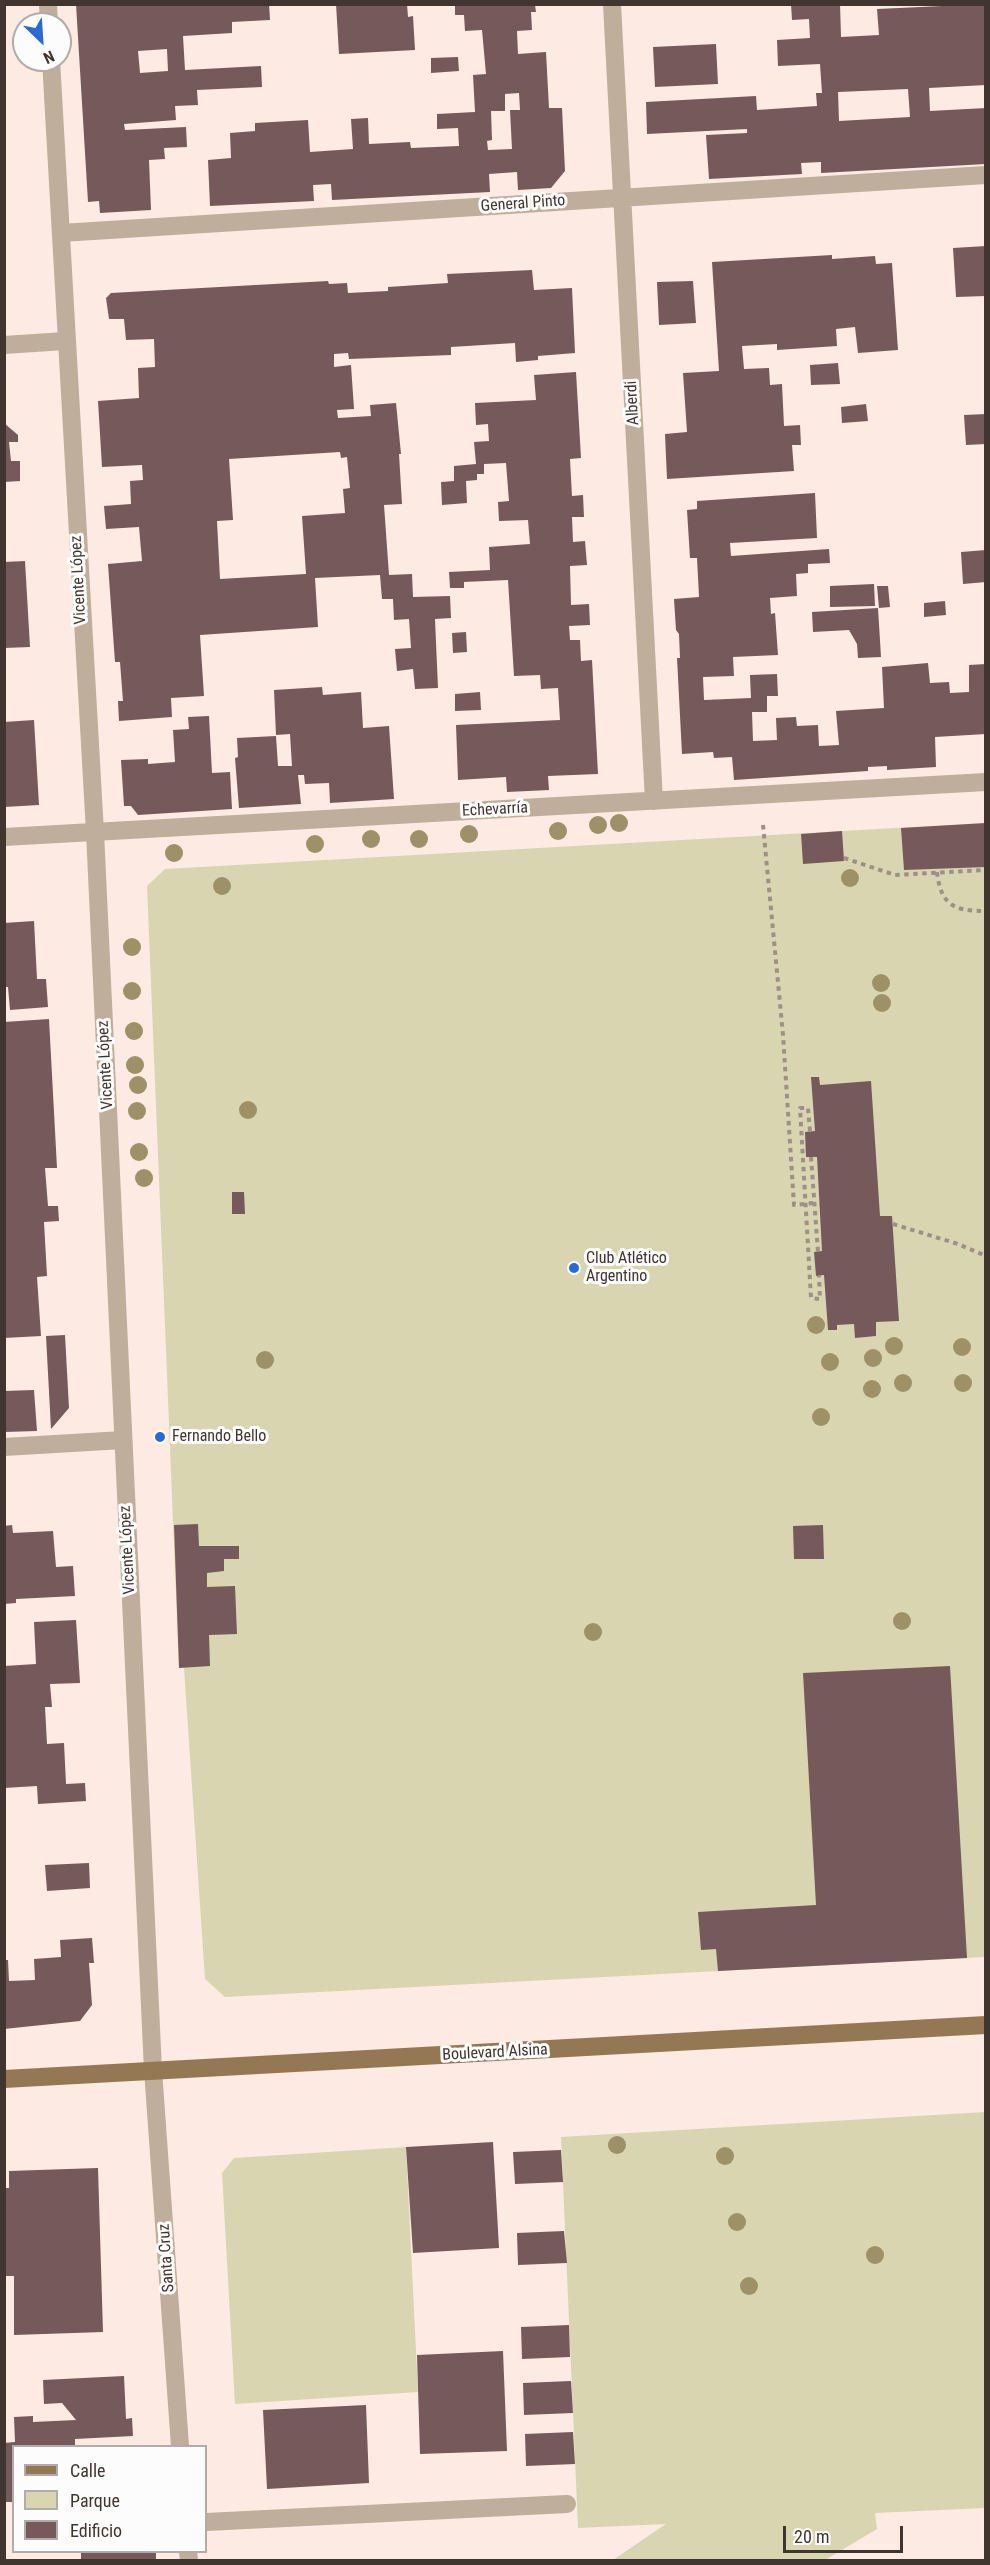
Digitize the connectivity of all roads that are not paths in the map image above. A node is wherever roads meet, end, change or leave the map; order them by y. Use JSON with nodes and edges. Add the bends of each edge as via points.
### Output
{"nodes":[{"id":1,"x":612,"y":4,"type":"edge"},
{"id":2,"x":52,"y":72,"type":"edge"},
{"id":3,"x":986,"y":175,"type":"edge"},
{"id":4,"x":623,"y":198,"type":"junction"},
{"id":5,"x":61,"y":233,"type":"junction"},
{"id":6,"x":65,"y":341,"type":"junction"},
{"id":7,"x":4,"y":345,"type":"edge"},
{"id":8,"x":986,"y":782,"type":"edge"},
{"id":9,"x":654,"y":801,"type":"junction"},
{"id":10,"x":94,"y":832,"type":"junction"},
{"id":11,"x":4,"y":837,"type":"edge"},
{"id":12,"x":123,"y":1440,"type":"junction"},
{"id":13,"x":4,"y":1447,"type":"edge"},
{"id":14,"x":986,"y":2025,"type":"edge"},
{"id":15,"x":153,"y":2070,"type":"junction"},
{"id":16,"x":4,"y":2079,"type":"edge"},
{"id":17,"x":180,"y":2445,"type":"edge"},
{"id":18,"x":567,"y":2504,"type":"dead end"},
{"id":19,"x":207,"y":2522,"type":"edge"}],
"edges":[{"from":1,"to":4,"type":"street","name":"Alberdi"},
{"from":2,"to":5,"type":"street","name":"Vicente López"},
{"from":3,"to":4,"type":"street","name":"General Pinto"},
{"from":4,"to":5,"type":"street","name":"General Pinto"},
{"from":4,"to":9,"type":"street","name":"Alberdi"},
{"from":5,"to":6,"type":"street","name":"Vicente López"},
{"from":6,"to":7,"type":"street"},
{"from":6,"to":10,"type":"street","name":"Vicente López"},
{"from":8,"to":9,"type":"street","name":"Echevarría"},
{"from":9,"to":10,"type":"street","name":"Echevarría"},
{"from":10,"to":11,"type":"street","name":"Echevarría"},
{"from":10,"to":12,"type":"street","name":"Vicente López"},
{"from":12,"to":13,"type":"street"},
{"from":12,"to":15,"type":"street","name":"Vicente López"},
{"from":14,"to":15,"type":"main road","name":"Boulevard Alsina"},
{"from":15,"to":16,"type":"main road","name":"Boulevard Alsina"},
{"from":15,"to":17,"type":"street","name":"Santa Cruz"},
{"from":18,"to":19,"type":"street"}]}
